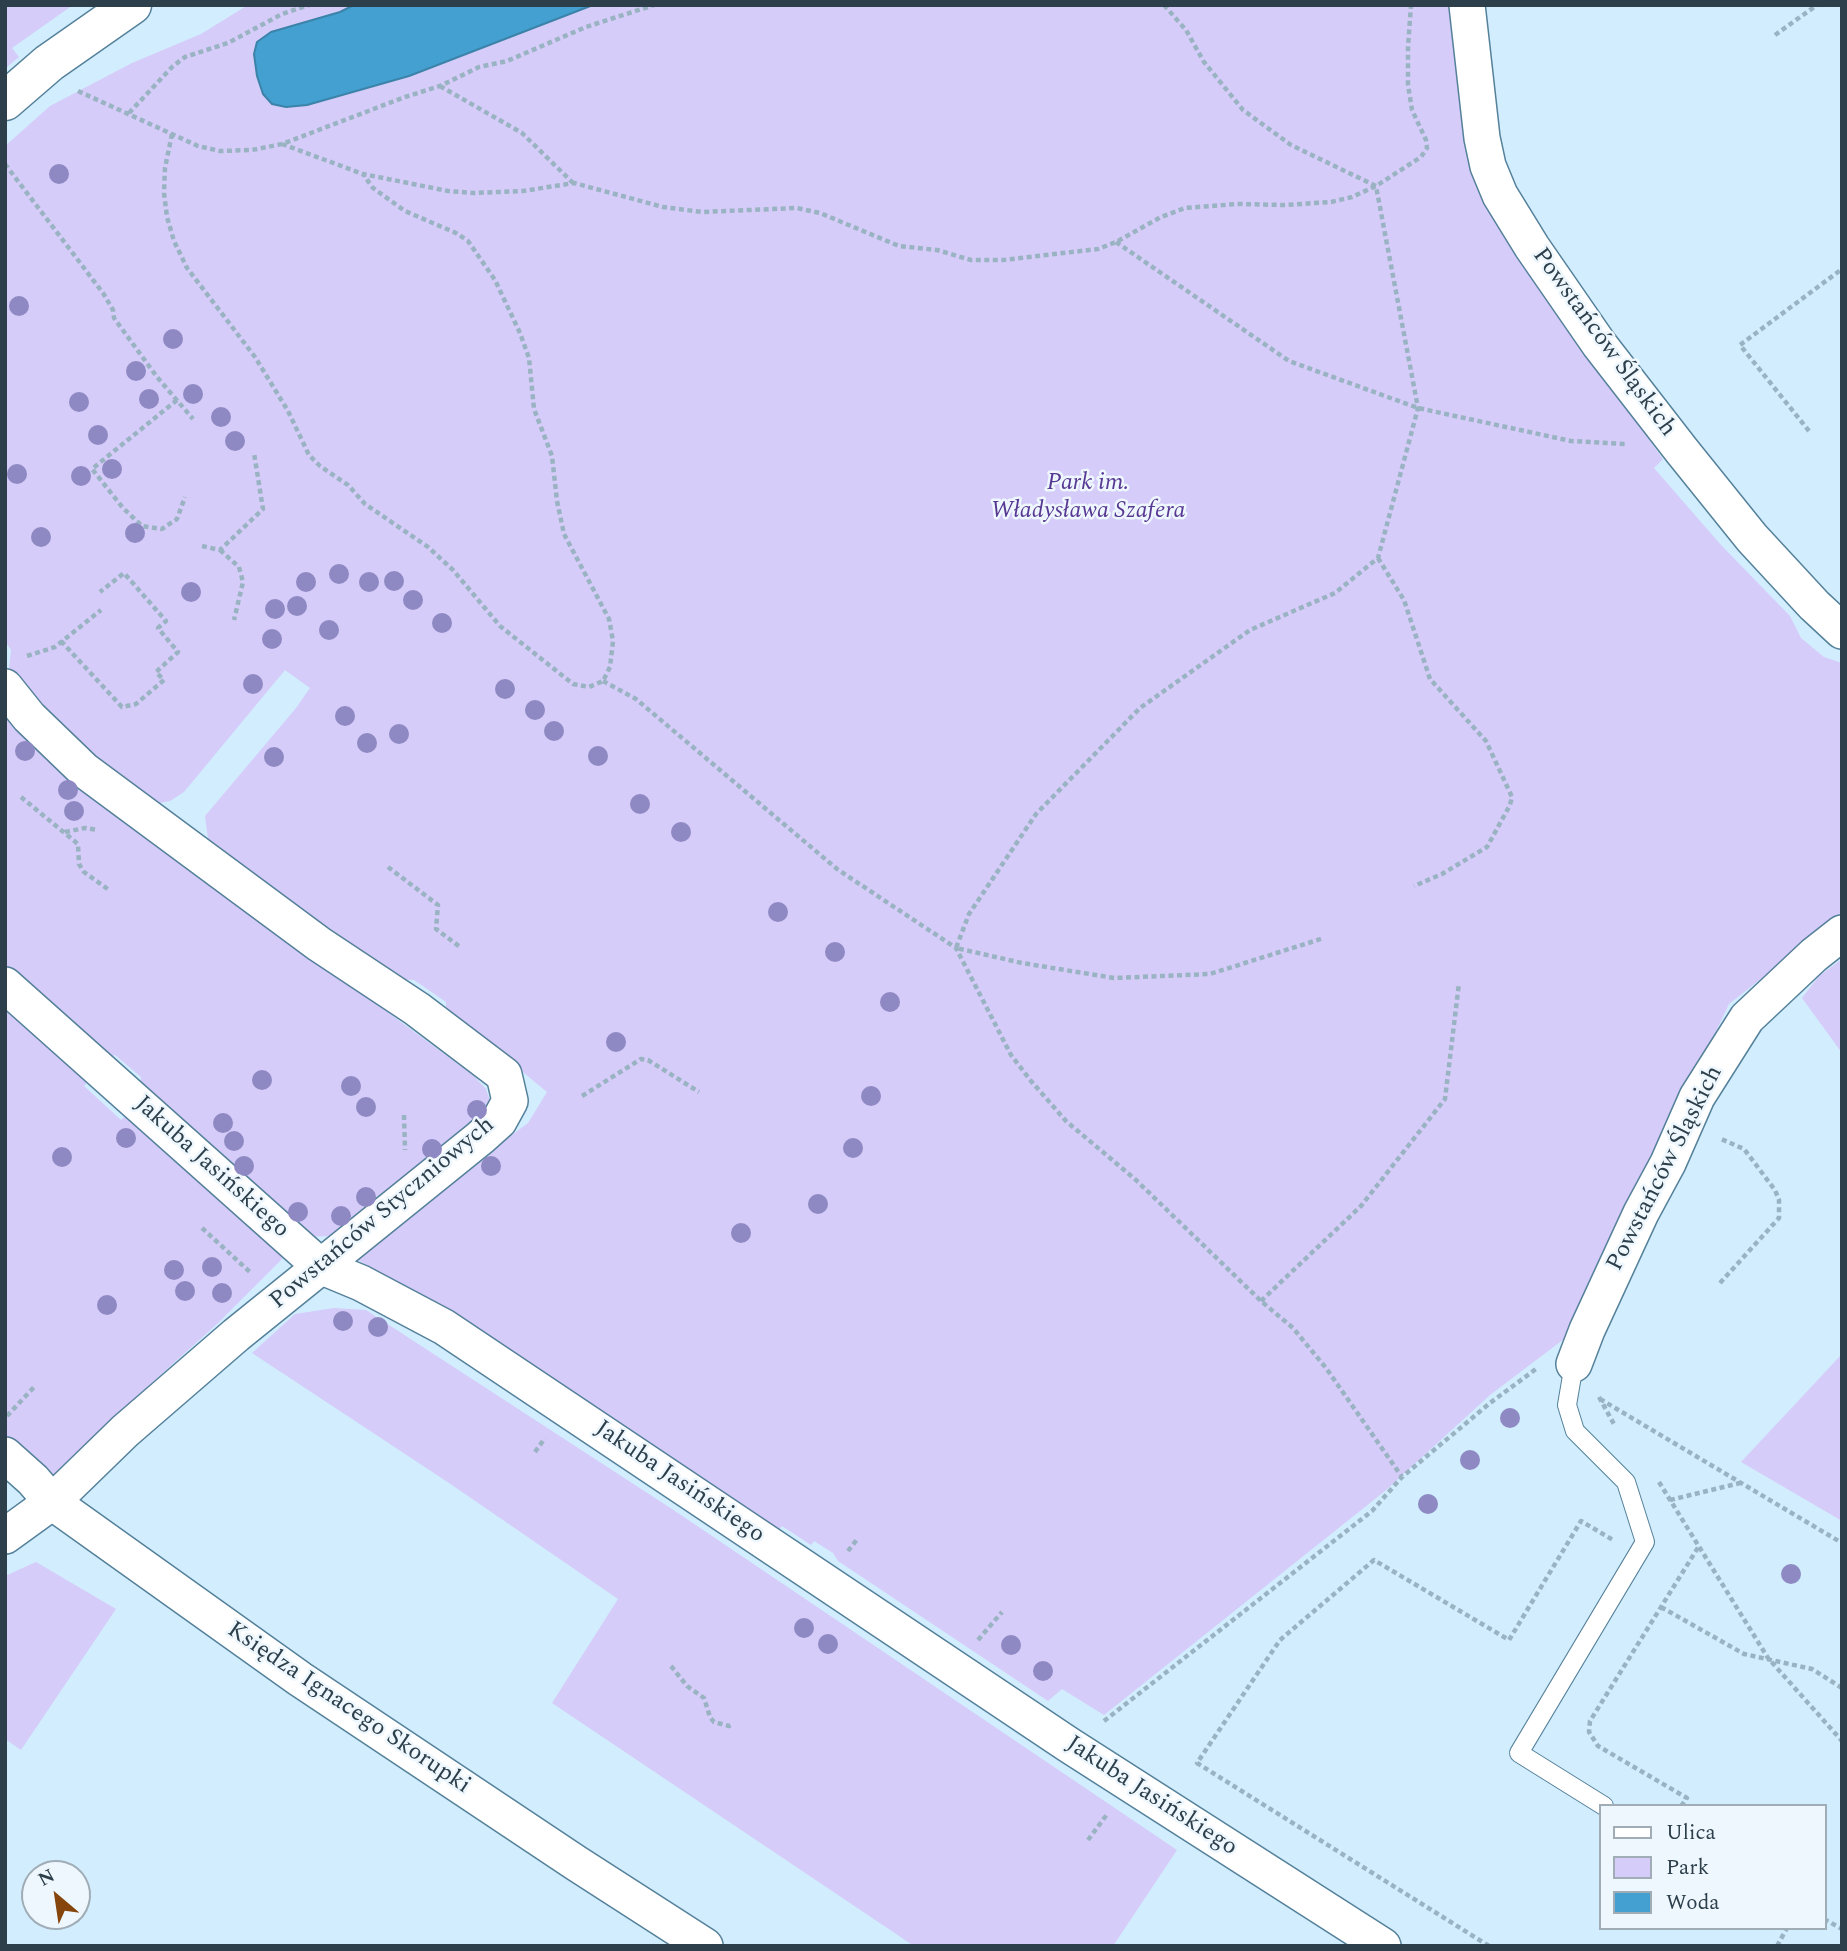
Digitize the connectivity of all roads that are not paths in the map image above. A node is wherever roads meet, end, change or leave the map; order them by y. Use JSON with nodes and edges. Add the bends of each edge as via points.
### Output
{"nodes":[{"id":1,"x":132,"y":5,"type":"edge"},
{"id":2,"x":1467,"y":5,"type":"edge"},
{"id":3,"x":5,"y":100,"type":"edge"},
{"id":4,"x":1842,"y":631,"type":"edge"},
{"id":5,"x":5,"y":687,"type":"edge"},
{"id":6,"x":1842,"y":933,"type":"edge"},
{"id":7,"x":5,"y":985,"type":"edge"},
{"id":8,"x":320,"y":1266,"type":"junction"},
{"id":9,"x":1584,"y":1377,"type":"joint"},
{"id":10,"x":5,"y":1455,"type":"edge"},
{"id":11,"x":52,"y":1502,"type":"junction"},
{"id":12,"x":5,"y":1536,"type":"edge"},
{"id":13,"x":1601,"y":1804,"type":"edge"},
{"id":14,"x":705,"y":1946,"type":"edge"},
{"id":15,"x":1383,"y":1946,"type":"edge"}],
"edges":[{"from":1,"to":3,"type":"street"},
{"from":2,"to":4,"type":"street","name":"Powstańców Śląskich","via":[[1482,138],[1488,166],[1507,206],[1599,344],[1682,452],[1752,538]]},
{"from":5,"to":8,"type":"street","name":"Powstańców Styczniowych","via":[[84,770],[504,1075],[510,1101],[499,1121]]},
{"from":6,"to":9,"type":"street","name":"Powstańców Śląskich","via":[[1747,1018],[1697,1097],[1587,1330]]},
{"from":7,"to":8,"type":"street","name":"Jakuba Jasińskiego"},
{"from":8,"to":11,"type":"street","name":"Powstańców Styczniowych","via":[[125,1431]]},
{"from":8,"to":15,"type":"street","name":"Jakuba Jasińskiego","via":[[444,1326],[1069,1745]]},
{"from":9,"to":13,"type":"lane","via":[[1567,1405],[1575,1431],[1626,1482],[1645,1542],[1519,1753]]},
{"from":10,"to":11,"type":"street","name":"Księdza Ignacego Skorupki"},
{"from":11,"to":12,"type":"street","name":"Powstańców Styczniowych"},
{"from":11,"to":14,"type":"street","name":"Księdza Ignacego Skorupki","via":[[300,1679]]}]}
